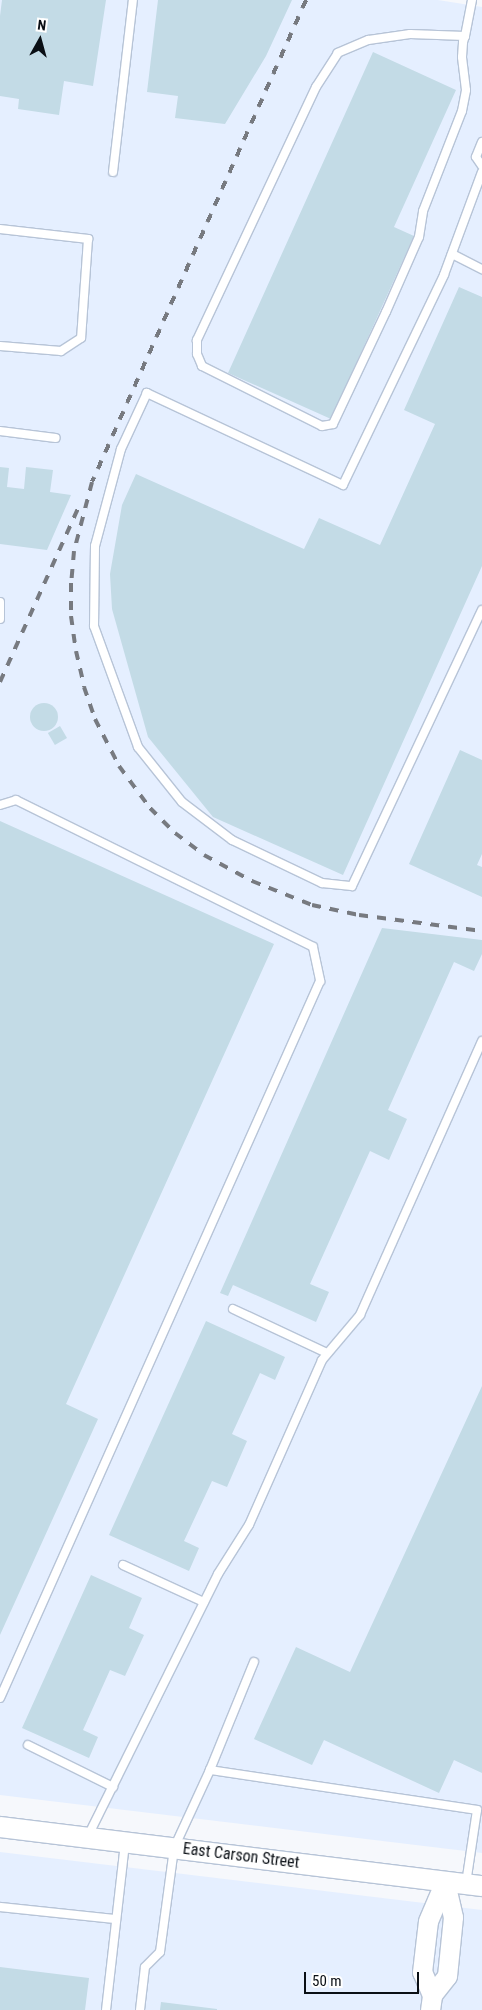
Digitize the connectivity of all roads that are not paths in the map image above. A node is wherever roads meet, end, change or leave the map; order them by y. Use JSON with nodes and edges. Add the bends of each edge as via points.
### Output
{"nodes":[{"id":1,"x":133,"y":0,"type":"edge"},
{"id":2,"x":472,"y":0,"type":"edge"},
{"id":3,"x":464,"y":36,"type":"junction"},
{"id":4,"x":482,"y":142,"type":"edge"},
{"id":5,"x":482,"y":166,"type":"edge"},
{"id":6,"x":113,"y":172,"type":"dead end"},
{"id":7,"x":482,"y":172,"type":"edge"},
{"id":8,"x":0,"y":229,"type":"edge"},
{"id":9,"x":452,"y":254,"type":"junction"},
{"id":10,"x":482,"y":268,"type":"edge"},
{"id":11,"x":0,"y":346,"type":"edge"},
{"id":12,"x":0,"y":431,"type":"edge"},
{"id":13,"x":56,"y":438,"type":"dead end"},
{"id":14,"x":0,"y":602,"type":"edge"},
{"id":15,"x":482,"y":610,"type":"edge"},
{"id":16,"x":0,"y":619,"type":"edge"},
{"id":17,"x":0,"y":805,"type":"edge"},
{"id":18,"x":482,"y":1041,"type":"edge"},
{"id":19,"x":233,"y":1309,"type":"dead end"},
{"id":20,"x":327,"y":1354,"type":"junction"},
{"id":21,"x":123,"y":1565,"type":"dead end"},
{"id":22,"x":204,"y":1602,"type":"junction"},
{"id":23,"x":254,"y":1662,"type":"dead end"},
{"id":24,"x":0,"y":1698,"type":"edge"},
{"id":25,"x":28,"y":1746,"type":"dead end"},
{"id":26,"x":210,"y":1770,"type":"junction"},
{"id":27,"x":113,"y":1787,"type":"junction"},
{"id":28,"x":479,"y":1810,"type":"edge"},
{"id":29,"x":0,"y":1827,"type":"edge"},
{"id":30,"x":88,"y":1838,"type":"junction"},
{"id":31,"x":125,"y":1842,"type":"junction"},
{"id":32,"x":174,"y":1848,"type":"junction"},
{"id":33,"x":445,"y":1881,"type":"junction"},
{"id":34,"x":474,"y":1885,"type":"edge"},
{"id":35,"x":0,"y":1906,"type":"edge"},
{"id":36,"x":115,"y":1919,"type":"junction"},
{"id":37,"x":431,"y":2002,"type":"edge"},
{"id":38,"x":106,"y":2010,"type":"edge"},
{"id":39,"x":140,"y":2010,"type":"edge"}],
"edges":[{"from":1,"to":6,"type":"lane"},
{"from":2,"to":3,"type":"lane"},
{"from":3,"to":3,"type":"lane","via":[[462,57],[466,90],[462,112],[424,211],[419,237],[333,424],[322,426],[202,366],[197,354],[198,340],[316,87],[338,53],[368,40],[402,35]]},
{"from":4,"to":5,"type":"lane","via":[[476,157]]},
{"from":7,"to":9,"type":"lane"},
{"from":8,"to":11,"type":"lane","via":[[88,239],[81,338],[61,351]]},
{"from":9,"to":10,"type":"lane"},
{"from":9,"to":15,"type":"lane","via":[[343,485],[147,393],[121,449],[95,546],[94,626],[138,747],[182,802],[232,840],[322,883],[352,886]]},
{"from":12,"to":13,"type":"lane"},
{"from":14,"to":16,"type":"lane"},
{"from":17,"to":24,"type":"lane","via":[[16,800],[313,948],[320,981]]},
{"from":18,"to":20,"type":"lane","via":[[360,1315]]},
{"from":19,"to":20,"type":"lane"},
{"from":20,"to":22,"type":"lane","via":[[249,1525]]},
{"from":21,"to":22,"type":"lane"},
{"from":22,"to":27,"type":"lane"},
{"from":23,"to":26,"type":"lane"},
{"from":25,"to":27,"type":"lane"},
{"from":26,"to":28,"type":"lane"},
{"from":26,"to":32,"type":"lane"},
{"from":27,"to":30,"type":"lane"},
{"from":28,"to":34,"type":"lane"},
{"from":29,"to":30,"type":"main road","name":"East Carson Street"},
{"from":30,"to":31,"type":"main road","name":"East Carson Street"},
{"from":31,"to":32,"type":"main road","name":"East Carson Street"},
{"from":31,"to":36,"type":"lane"},
{"from":32,"to":33,"type":"main road","name":"East Carson Street"},
{"from":32,"to":39,"type":"lane","via":[[160,1952],[146,1967]]},
{"from":33,"to":34,"type":"main road","name":"East Carson Street"},
{"from":33,"to":37,"type":"street","via":[[428,1921],[422,1972]]},
{"from":33,"to":37,"type":"street","via":[[453,1917],[447,1976]]},
{"from":35,"to":36,"type":"lane"},
{"from":36,"to":38,"type":"lane"}]}
